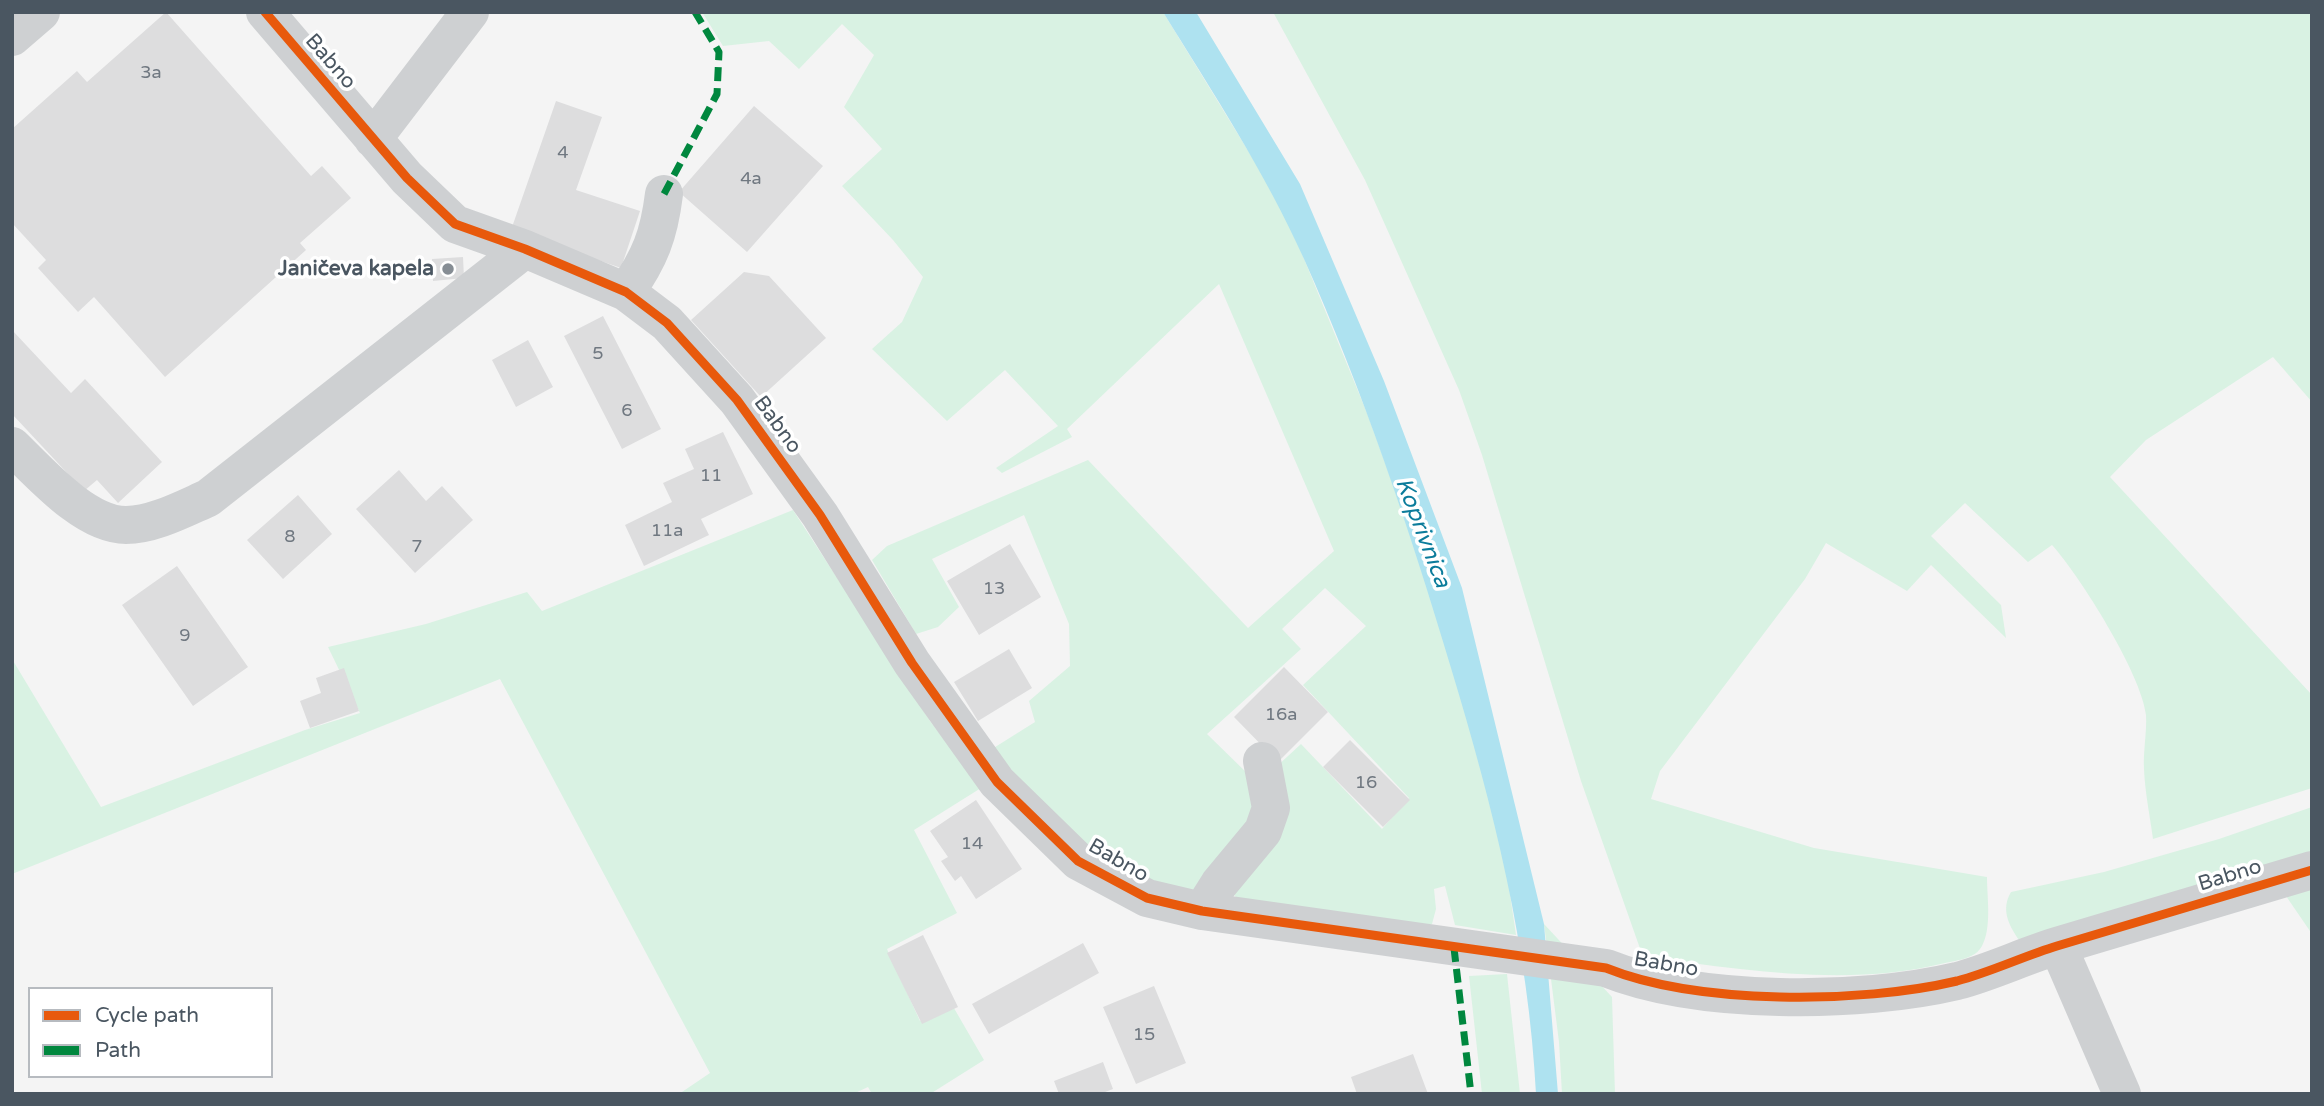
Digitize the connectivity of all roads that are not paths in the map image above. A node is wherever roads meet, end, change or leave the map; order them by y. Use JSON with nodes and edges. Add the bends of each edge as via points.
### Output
{"nodes":[{"id":1,"x":41,"y":12,"type":"edge"},
{"id":2,"x":265,"y":12,"type":"edge"},
{"id":3,"x":470,"y":12,"type":"edge"},
{"id":4,"x":12,"y":37,"type":"edge"},
{"id":5,"x":373,"y":139,"type":"junction"},
{"id":6,"x":664,"y":194,"type":"dead end"},
{"id":7,"x":525,"y":249,"type":"junction"},
{"id":8,"x":626,"y":292,"type":"junction"},
{"id":9,"x":12,"y":446,"type":"edge"},
{"id":10,"x":1262,"y":761,"type":"dead end"},
{"id":11,"x":2312,"y":870,"type":"edge"},
{"id":12,"x":1202,"y":911,"type":"junction"},
{"id":13,"x":2057,"y":946,"type":"junction"},
{"id":14,"x":2122,"y":1094,"type":"edge"}],
"edges":[{"from":1,"to":4,"type":"street"},
{"from":2,"to":5,"type":"street","name":"Babno"},
{"from":3,"to":5,"type":"street"},
{"from":5,"to":7,"type":"street","name":"Babno","via":[[455,224]]},
{"from":6,"to":8,"type":"street","via":[[660,226],[648,261]]},
{"from":7,"to":8,"type":"street","name":"Babno"},
{"from":7,"to":9,"type":"street","via":[[208,498],[168,516],[125,525],[91,516]]},
{"from":8,"to":12,"type":"street","name":"Babno","via":[[667,323],[737,400],[820,515],[912,663],[997,782],[1078,860],[1147,898]]},
{"from":10,"to":12,"type":"street","via":[[1271,808],[1263,831]]},
{"from":11,"to":13,"type":"street","name":"Babno"},
{"from":12,"to":13,"type":"street","name":"Babno","via":[[1605,968],[1637,981],[1738,994],[1886,992],[1958,980]]},
{"from":13,"to":14,"type":"street"}]}
